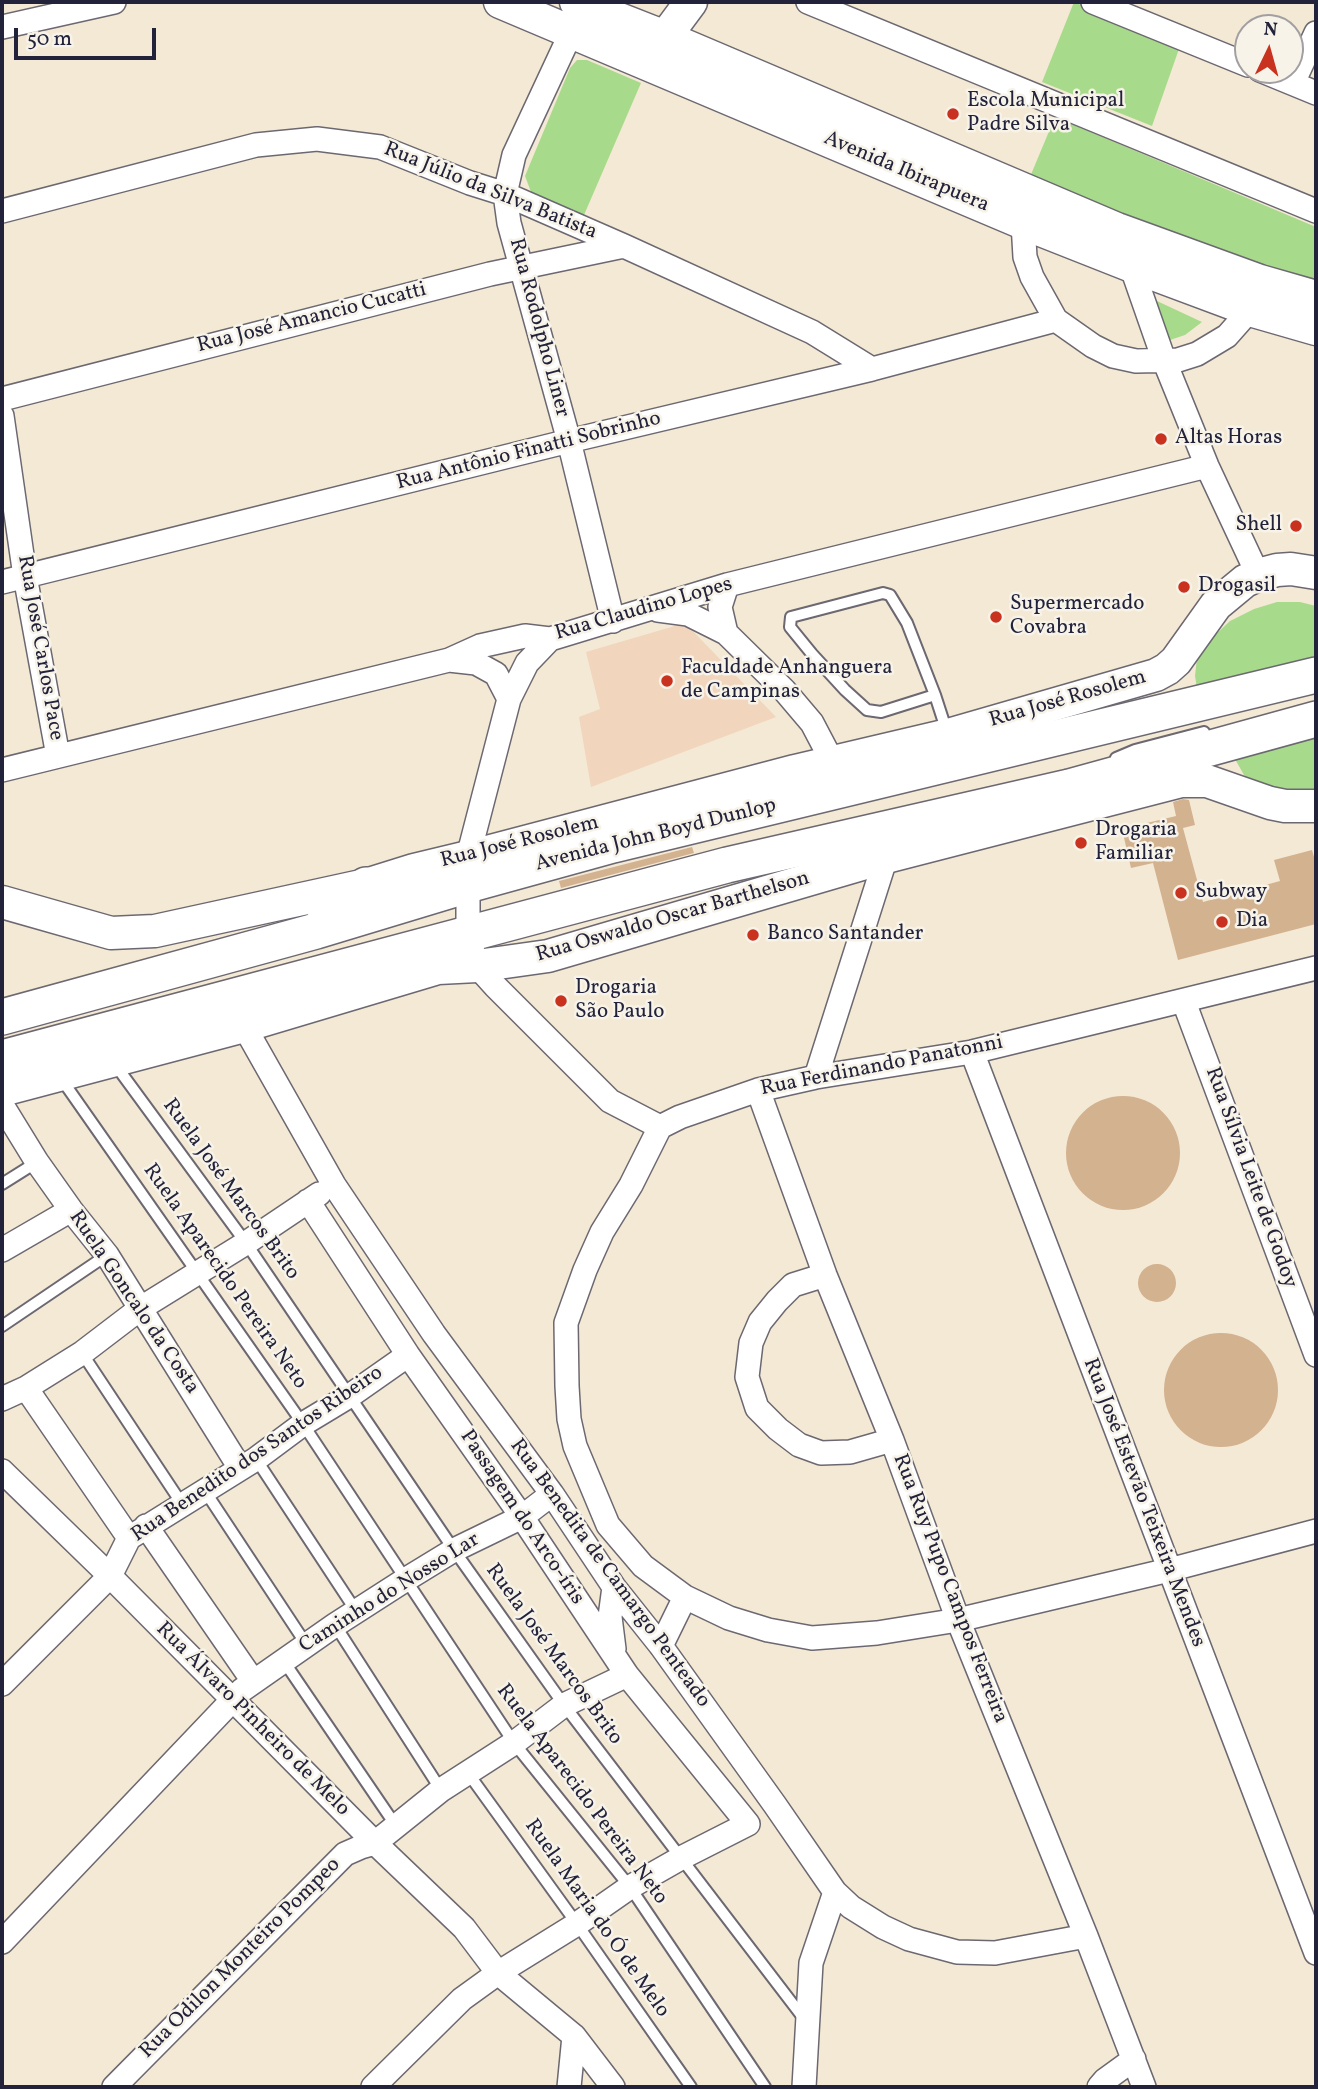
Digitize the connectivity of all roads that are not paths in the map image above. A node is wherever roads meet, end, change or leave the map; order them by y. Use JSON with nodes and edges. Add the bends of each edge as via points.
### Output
{"nodes":[{"id":1,"x":114,"y":2,"type":"edge"},
{"id":2,"x":500,"y":2,"type":"edge"},
{"id":3,"x":808,"y":2,"type":"edge"},
{"id":4,"x":1093,"y":2,"type":"edge"},
{"id":5,"x":682,"y":5,"type":"edge"},
{"id":6,"x":1141,"y":11,"type":"edge"},
{"id":7,"x":578,"y":13,"type":"edge"},
{"id":8,"x":2,"y":27,"type":"edge"},
{"id":9,"x":1316,"y":33,"type":"edge"},
{"id":10,"x":657,"y":51,"type":"junction"},
{"id":11,"x":1234,"y":58,"type":"edge"},
{"id":12,"x":1304,"y":59,"type":"edge"},
{"id":13,"x":1295,"y":84,"type":"edge"},
{"id":14,"x":1316,"y":93,"type":"edge"},
{"id":15,"x":505,"y":194,"type":"junction"},
{"id":16,"x":2,"y":211,"type":"edge"},
{"id":17,"x":1316,"y":211,"type":"edge"},
{"id":18,"x":1023,"y":223,"type":"junction"},
{"id":19,"x":1117,"y":229,"type":"junction"},
{"id":20,"x":624,"y":246,"type":"junction"},
{"id":21,"x":1132,"y":266,"type":"junction"},
{"id":22,"x":522,"y":267,"type":"junction"},
{"id":23,"x":1255,"y":295,"type":"junction"},
{"id":24,"x":1316,"y":298,"type":"edge"},
{"id":25,"x":1056,"y":320,"type":"junction"},
{"id":26,"x":1316,"y":329,"type":"edge"},
{"id":27,"x":1164,"y":360,"type":"junction"},
{"id":28,"x":872,"y":369,"type":"junction"},
{"id":29,"x":2,"y":399,"type":"edge"},
{"id":30,"x":2,"y":416,"type":"edge"},
{"id":31,"x":569,"y":441,"type":"junction"},
{"id":32,"x":1206,"y":466,"type":"junction"},
{"id":33,"x":1316,"y":573,"type":"edge"},
{"id":34,"x":1258,"y":575,"type":"junction"},
{"id":35,"x":25,"y":576,"type":"junction"},
{"id":36,"x":2,"y":582,"type":"edge"},
{"id":37,"x":727,"y":585,"type":"junction"},
{"id":38,"x":653,"y":609,"type":"junction"},
{"id":39,"x":613,"y":621,"type":"junction"},
{"id":40,"x":726,"y":633,"type":"junction"},
{"id":41,"x":550,"y":639,"type":"junction"},
{"id":42,"x":449,"y":660,"type":"junction"},
{"id":43,"x":1316,"y":675,"type":"edge"},
{"id":44,"x":1316,"y":687,"type":"edge"},
{"id":45,"x":934,"y":695,"type":"junction"},
{"id":46,"x":509,"y":699,"type":"junction"},
{"id":47,"x":1316,"y":719,"type":"edge"},
{"id":48,"x":1213,"y":730,"type":"dead end"},
{"id":49,"x":948,"y":735,"type":"junction"},
{"id":50,"x":58,"y":756,"type":"junction"},
{"id":51,"x":833,"y":763,"type":"junction"},
{"id":52,"x":2,"y":770,"type":"edge"},
{"id":53,"x":971,"y":770,"type":"dead end"},
{"id":54,"x":905,"y":786,"type":"dead end"},
{"id":55,"x":1316,"y":806,"type":"edge"},
{"id":56,"x":886,"y":857,"type":"junction"},
{"id":57,"x":468,"y":879,"type":"junction"},
{"id":58,"x":366,"y":885,"type":"junction"},
{"id":59,"x":2,"y":902,"type":"edge"},
{"id":60,"x":509,"y":911,"type":"dead end"},
{"id":61,"x":316,"y":931,"type":"junction"},
{"id":62,"x":470,"y":932,"type":"junction"},
{"id":63,"x":1316,"y":968,"type":"edge"},
{"id":64,"x":1184,"y":1002,"type":"junction"},
{"id":65,"x":2,"y":1017,"type":"edge"},
{"id":66,"x":244,"y":1026,"type":"junction"},
{"id":67,"x":2,"y":1027,"type":"edge"},
{"id":68,"x":972,"y":1052,"type":"junction"},
{"id":69,"x":2,"y":1058,"type":"edge"},
{"id":70,"x":113,"y":1060,"type":"junction"},
{"id":71,"x":58,"y":1075,"type":"junction"},
{"id":72,"x":816,"y":1077,"type":"junction"},
{"id":73,"x":2,"y":1090,"type":"edge"},
{"id":74,"x":758,"y":1090,"type":"junction"},
{"id":75,"x":2,"y":1105,"type":"edge"},
{"id":76,"x":660,"y":1127,"type":"junction"},
{"id":77,"x":37,"y":1162,"type":"junction"},
{"id":78,"x":2,"y":1184,"type":"edge"},
{"id":79,"x":334,"y":1185,"type":"junction"},
{"id":80,"x":308,"y":1201,"type":"junction"},
{"id":81,"x":71,"y":1210,"type":"junction"},
{"id":82,"x":246,"y":1243,"type":"junction"},
{"id":83,"x":2,"y":1250,"type":"edge"},
{"id":84,"x":107,"y":1255,"type":"junction"},
{"id":85,"x":198,"y":1273,"type":"junction"},
{"id":86,"x":825,"y":1275,"type":"junction"},
{"id":87,"x":141,"y":1308,"type":"junction"},
{"id":88,"x":2,"y":1326,"type":"edge"},
{"id":89,"x":82,"y":1353,"type":"junction"},
{"id":90,"x":408,"y":1355,"type":"junction"},
{"id":91,"x":1316,"y":1355,"type":"edge"},
{"id":92,"x":26,"y":1388,"type":"junction"},
{"id":93,"x":351,"y":1395,"type":"junction"},
{"id":94,"x":2,"y":1399,"type":"edge"},
{"id":95,"x":303,"y":1424,"type":"junction"},
{"id":96,"x":892,"y":1440,"type":"junction"},
{"id":97,"x":248,"y":1463,"type":"junction"},
{"id":98,"x":2,"y":1471,"type":"edge"},
{"id":99,"x":205,"y":1491,"type":"junction"},
{"id":100,"x":552,"y":1494,"type":"junction"},
{"id":101,"x":182,"y":1504,"type":"junction"},
{"id":102,"x":522,"y":1517,"type":"junction"},
{"id":103,"x":1316,"y":1531,"type":"edge"},
{"id":104,"x":137,"y":1532,"type":"junction"},
{"id":105,"x":454,"y":1550,"type":"junction"},
{"id":106,"x":1169,"y":1570,"type":"junction"},
{"id":107,"x":110,"y":1576,"type":"junction"},
{"id":108,"x":405,"y":1580,"type":"junction"},
{"id":109,"x":614,"y":1587,"type":"junction"},
{"id":110,"x":685,"y":1597,"type":"junction"},
{"id":111,"x":356,"y":1611,"type":"junction"},
{"id":112,"x":958,"y":1620,"type":"junction"},
{"id":113,"x":335,"y":1625,"type":"junction"},
{"id":114,"x":306,"y":1644,"type":"junction"},
{"id":115,"x":661,"y":1646,"type":"junction"},
{"id":116,"x":615,"y":1656,"type":"junction"},
{"id":117,"x":283,"y":1660,"type":"junction"},
{"id":118,"x":627,"y":1675,"type":"junction"},
{"id":119,"x":253,"y":1681,"type":"junction"},
{"id":120,"x":2,"y":1684,"type":"edge"},
{"id":121,"x":232,"y":1700,"type":"junction"},
{"id":122,"x":564,"y":1705,"type":"junction"},
{"id":123,"x":514,"y":1743,"type":"junction"},
{"id":124,"x":468,"y":1773,"type":"junction"},
{"id":125,"x":441,"y":1790,"type":"junction"},
{"id":126,"x":396,"y":1826,"type":"junction"},
{"id":127,"x":375,"y":1843,"type":"junction"},
{"id":128,"x":681,"y":1858,"type":"junction"},
{"id":129,"x":630,"y":1887,"type":"junction"},
{"id":130,"x":835,"y":1892,"type":"junction"},
{"id":131,"x":577,"y":1924,"type":"junction"},
{"id":132,"x":1086,"y":1936,"type":"junction"},
{"id":133,"x":2,"y":1942,"type":"edge"},
{"id":134,"x":1316,"y":1953,"type":"edge"},
{"id":135,"x":498,"y":1973,"type":"junction"},
{"id":136,"x":807,"y":2022,"type":"junction"},
{"id":137,"x":574,"y":2036,"type":"junction"},
{"id":138,"x":1134,"y":2059,"type":"junction"},
{"id":139,"x":114,"y":2087,"type":"edge"},
{"id":140,"x":373,"y":2087,"type":"edge"},
{"id":141,"x":569,"y":2087,"type":"edge"},
{"id":142,"x":613,"y":2087,"type":"edge"},
{"id":143,"x":691,"y":2087,"type":"edge"},
{"id":144,"x":765,"y":2087,"type":"edge"},
{"id":145,"x":804,"y":2087,"type":"edge"},
{"id":146,"x":1099,"y":2087,"type":"edge"},
{"id":147,"x":1144,"y":2087,"type":"edge"}],
"edges":[{"from":1,"to":8,"type":"street"},
{"from":2,"to":7,"type":"street","name":"Avenida Ibirapuera"},
{"from":3,"to":17,"type":"street"},
{"from":4,"to":6,"type":"street"},
{"from":5,"to":10,"type":"street"},
{"from":6,"to":11,"type":"street"},
{"from":7,"to":10,"type":"street","name":"Avenida Ibirapuera"},
{"from":7,"to":15,"type":"street","name":"Rua Rodolpho Liner","via":[[514,155]]},
{"from":9,"to":12,"type":"street"},
{"from":10,"to":18,"type":"street","name":"Avenida Ibirapuera"},
{"from":10,"to":19,"type":"street","name":"Avenida Ibirapuera"},
{"from":13,"to":14,"type":"street"},
{"from":15,"to":16,"type":"street","name":"Rua Júlio da Silva Batista","via":[[380,147],[317,139],[256,145]]},
{"from":15,"to":20,"type":"street","name":"Rua Júlio da Silva Batista"},
{"from":15,"to":22,"type":"street","name":"Rua Rodolpho Liner"},
{"from":18,"to":21,"type":"street","name":"Avenida Ibirapuera"},
{"from":18,"to":25,"type":"street","via":[[1025,257]]},
{"from":19,"to":21,"type":"street"},
{"from":19,"to":23,"type":"street","name":"Avenida Ibirapuera"},
{"from":20,"to":22,"type":"street","name":"Rua José Amancio Cucatti"},
{"from":20,"to":28,"type":"street","name":"Rua Júlio da Silva Batista","via":[[812,332]]},
{"from":21,"to":23,"type":"street","name":"Avenida Ibirapuera"},
{"from":21,"to":27,"type":"street"},
{"from":22,"to":29,"type":"street","name":"Rua José Amancio Cucatti"},
{"from":22,"to":31,"type":"street","name":"Rua Rodolpho Liner"},
{"from":23,"to":24,"type":"street","name":"Avenida Ibirapuera"},
{"from":23,"to":26,"type":"street","name":"Avenida Ibirapuera"},
{"from":23,"to":27,"type":"street","via":[[1227,336],[1197,354]]},
{"from":25,"to":27,"type":"street","via":[[1113,356]]},
{"from":25,"to":28,"type":"street","name":"Rua Antônio Finatti Sobrinho"},
{"from":27,"to":32,"type":"street"},
{"from":28,"to":31,"type":"street","name":"Rua Antônio Finatti Sobrinho"},
{"from":30,"to":35,"type":"street","name":"Rua José Carlos Pace"},
{"from":31,"to":35,"type":"street","name":"Rua Antônio Finatti Sobrinho"},
{"from":31,"to":39,"type":"street","name":"Rua Rodolpho Liner"},
{"from":32,"to":34,"type":"street"},
{"from":32,"to":37,"type":"street","name":"Rua Claudino Lopes"},
{"from":33,"to":34,"type":"street","via":[[1291,569]]},
{"from":34,"to":49,"type":"street","name":"Rua José Rosolem","via":[[1216,605],[1176,662],[1156,675]]},
{"from":35,"to":36,"type":"street","name":"Rua Antônio Finatti Sobrinho"},
{"from":35,"to":50,"type":"street","name":"Rua José Carlos Pace"},
{"from":37,"to":38,"type":"street","name":"Rua Claudino Lopes"},
{"from":37,"to":40,"type":"street","via":[[720,607]]},
{"from":38,"to":39,"type":"street","name":"Rua Claudino Lopes"},
{"from":38,"to":40,"type":"street","via":[[688,614]]},
{"from":39,"to":41,"type":"street","name":"Rua Claudino Lopes"},
{"from":40,"to":51,"type":"street","via":[[784,690],[811,723]]},
{"from":41,"to":42,"type":"street","name":"Rua Claudino Lopes","via":[[525,636],[480,646]]},
{"from":41,"to":46,"type":"street","via":[[527,663]]},
{"from":42,"to":46,"type":"street","via":[[476,663],[496,674]]},
{"from":42,"to":50,"type":"street","name":"Rua Claudino Lopes"},
{"from":43,"to":57,"type":"main road","name":"Avenida John Boyd Dunlop"},
{"from":44,"to":53,"type":"lane"},
{"from":45,"to":45,"type":"lane","via":[[907,623],[890,595],[791,617],[790,627],[812,654],[867,710],[881,712]]},
{"from":45,"to":49,"type":"lane"},
{"from":46,"to":57,"type":"street"},
{"from":47,"to":62,"type":"main road","via":[[1069,787],[727,865]]},
{"from":48,"to":60,"type":"lane","via":[[1135,750],[1069,778],[929,813],[811,835]]},
{"from":49,"to":51,"type":"street","name":"Rua José Rosolem"},
{"from":50,"to":52,"type":"street","name":"Rua Claudino Lopes"},
{"from":51,"to":57,"type":"street","name":"Rua José Rosolem"},
{"from":54,"to":57,"type":"lane"},
{"from":55,"to":56,"type":"street","name":"Rua Oswaldo Oscar Barthelson","via":[[1285,806],[1207,781],[1181,781]]},
{"from":56,"to":62,"type":"street","name":"Rua Oswaldo Oscar Barthelson","via":[[548,956]]},
{"from":56,"to":72,"type":"street"},
{"from":57,"to":58,"type":"street","name":"Rua José Rosolem","via":[[414,870]]},
{"from":57,"to":61,"type":"main road","name":"Avenida John Boyd Dunlop"},
{"from":57,"to":62,"type":"street"},
{"from":57,"to":67,"type":"lane","via":[[148,988]]},
{"from":58,"to":59,"type":"street","name":"Rua José Rosolem","via":[[155,931],[122,933]]},
{"from":58,"to":61,"type":"main road"},
{"from":61,"to":65,"type":"main road","name":"Avenida John Boyd Dunlop"},
{"from":62,"to":66,"type":"street","name":"Rua Oswaldo Oscar Barthelson","via":[[438,968]]},
{"from":62,"to":69,"type":"main road"},
{"from":62,"to":76,"type":"street","via":[[495,986],[610,1101]]},
{"from":63,"to":64,"type":"street","name":"Rua Ferdinando Panatonni"},
{"from":64,"to":68,"type":"street","name":"Rua Ferdinando Panatonni"},
{"from":64,"to":91,"type":"street","name":"Rua Sílvia Leite de Godoy"},
{"from":66,"to":70,"type":"street","name":"Rua Oswaldo Oscar Barthelson"},
{"from":66,"to":79,"type":"street","name":"Rua Benedita de Camargo Penteado"},
{"from":68,"to":72,"type":"street","name":"Rua Ferdinando Panatonni"},
{"from":68,"to":106,"type":"street","name":"Rua José Estevão Teixeira Mendes"},
{"from":70,"to":71,"type":"street","name":"Rua Oswaldo Oscar Barthelson"},
{"from":70,"to":82,"type":"lane","name":"Ruela José Marcos Brito"},
{"from":71,"to":73,"type":"street","name":"Rua Oswaldo Oscar Barthelson"},
{"from":71,"to":85,"type":"lane","name":"Ruela Aparecido Pereira Neto"},
{"from":72,"to":74,"type":"street","name":"Rua Ferdinando Panatonni"},
{"from":74,"to":76,"type":"street","name":"Rua Ferdinando Panatonni"},
{"from":74,"to":86,"type":"street","name":"Rua Ruy Pupo Campos Ferreira"},
{"from":75,"to":77,"type":"street","name":"Ruela Goncalo da Costa"},
{"from":76,"to":110,"type":"street","via":[[585,1270],[566,1324],[566,1385],[575,1446],[608,1525],[643,1566]]},
{"from":77,"to":78,"type":"lane"},
{"from":77,"to":81,"type":"street","name":"Ruela Goncalo da Costa"},
{"from":79,"to":80,"type":"street"},
{"from":79,"to":100,"type":"street","name":"Rua Benedita de Camargo Penteado","via":[[434,1334]]},
{"from":80,"to":82,"type":"street"},
{"from":80,"to":90,"type":"street","name":"Passagem do Arco-íris"},
{"from":81,"to":83,"type":"street"},
{"from":81,"to":84,"type":"street","name":"Ruela Goncalo da Costa"},
{"from":82,"to":85,"type":"street"},
{"from":82,"to":93,"type":"lane","name":"Ruela José Marcos Brito"},
{"from":84,"to":87,"type":"street","name":"Ruela Goncalo da Costa"},
{"from":84,"to":88,"type":"lane"},
{"from":85,"to":87,"type":"street"},
{"from":85,"to":95,"type":"lane","name":"Ruela Aparecido Pereira Neto"},
{"from":86,"to":96,"type":"street","name":"Rua Ruy Pupo Campos Ferreira"},
{"from":86,"to":96,"type":"street","via":[[793,1285],[760,1322],[751,1343],[747,1377],[757,1408],[799,1445],[821,1452],[850,1452]]},
{"from":87,"to":89,"type":"street"},
{"from":87,"to":97,"type":"street","name":"Ruela Goncalo da Costa"},
{"from":89,"to":92,"type":"street"},
{"from":89,"to":101,"type":"lane"},
{"from":90,"to":93,"type":"street","name":"Rua Benedito dos Santos Ribeiro"},
{"from":90,"to":102,"type":"street","name":"Passagem do Arco-íris"},
{"from":92,"to":94,"type":"street"},
{"from":92,"to":104,"type":"street"},
{"from":93,"to":95,"type":"street","name":"Rua Benedito dos Santos Ribeiro"},
{"from":93,"to":105,"type":"lane","name":"Ruela José Marcos Brito"},
{"from":95,"to":97,"type":"street","name":"Rua Benedito dos Santos Ribeiro"},
{"from":95,"to":108,"type":"lane","name":"Ruela Aparecido Pereira Neto"},
{"from":96,"to":112,"type":"street","name":"Rua Ruy Pupo Campos Ferreira"},
{"from":97,"to":99,"type":"street","name":"Rua Benedito dos Santos Ribeiro"},
{"from":97,"to":111,"type":"lane"},
{"from":98,"to":107,"type":"street","name":"Rua Álvaro Pinheiro de Melo"},
{"from":99,"to":101,"type":"street","name":"Rua Benedito dos Santos Ribeiro"},
{"from":99,"to":114,"type":"lane"},
{"from":100,"to":102,"type":"street","name":"Caminho do Nosso Lar"},
{"from":100,"to":109,"type":"street","name":"Rua Benedita de Camargo Penteado"},
{"from":101,"to":104,"type":"street","name":"Rua Benedito dos Santos Ribeiro"},
{"from":102,"to":105,"type":"street","name":"Caminho do Nosso Lar"},
{"from":102,"to":116,"type":"street","name":"Passagem do Arco-íris"},
{"from":103,"to":106,"type":"street"},
{"from":104,"to":107,"type":"street","name":"Rua Benedito dos Santos Ribeiro"},
{"from":104,"to":119,"type":"street"},
{"from":105,"to":108,"type":"street","name":"Caminho do Nosso Lar"},
{"from":105,"to":122,"type":"lane","name":"Ruela José Marcos Brito"},
{"from":106,"to":112,"type":"street"},
{"from":106,"to":134,"type":"street","name":"Rua José Estevão Teixeira Mendes"},
{"from":107,"to":120,"type":"street","name":"Rua Benedito dos Santos Ribeiro"},
{"from":107,"to":121,"type":"street","name":"Rua Álvaro Pinheiro de Melo"},
{"from":108,"to":111,"type":"street","name":"Caminho do Nosso Lar"},
{"from":108,"to":123,"type":"lane","name":"Ruela Aparecido Pereira Neto"},
{"from":109,"to":115,"type":"street","name":"Rua Benedita de Camargo Penteado"},
{"from":109,"to":116,"type":"street","via":[[610,1618]]},
{"from":110,"to":112,"type":"street","via":[[729,1618],[812,1638]]},
{"from":110,"to":115,"type":"street"},
{"from":111,"to":113,"type":"street","name":"Caminho do Nosso Lar"},
{"from":112,"to":132,"type":"street","name":"Rua Ruy Pupo Campos Ferreira"},
{"from":113,"to":114,"type":"street","name":"Caminho do Nosso Lar"},
{"from":113,"to":125,"type":"lane"},
{"from":114,"to":117,"type":"street","name":"Caminho do Nosso Lar"},
{"from":115,"to":130,"type":"street","name":"Rua Benedita de Camargo Penteado"},
{"from":116,"to":118,"type":"street","name":"Passagem do Arco-íris"},
{"from":117,"to":119,"type":"street","name":"Caminho do Nosso Lar"},
{"from":117,"to":126,"type":"lane"},
{"from":118,"to":122,"type":"street","name":"Rua Odilon Monteiro Pompeo"},
{"from":118,"to":128,"type":"street","name":"Passagem do Arco-íris","via":[[748,1824]]},
{"from":119,"to":121,"type":"street","name":"Caminho do Nosso Lar"},
{"from":121,"to":127,"type":"street","name":"Rua Álvaro Pinheiro de Melo"},
{"from":121,"to":133,"type":"street","name":"Caminho do Nosso Lar"},
{"from":122,"to":123,"type":"street","name":"Rua Odilon Monteiro Pompeo"},
{"from":122,"to":128,"type":"lane","name":"Ruela José Marcos Brito"},
{"from":123,"to":124,"type":"street","name":"Rua Odilon Monteiro Pompeo"},
{"from":123,"to":129,"type":"lane","name":"Ruela Aparecido Pereira Neto"},
{"from":124,"to":125,"type":"street","name":"Rua Odilon Monteiro Pompeo"},
{"from":124,"to":131,"type":"lane","name":"Ruela Maria do Ó de Melo"},
{"from":125,"to":126,"type":"street","name":"Rua Odilon Monteiro Pompeo"},
{"from":126,"to":127,"type":"street","name":"Rua Odilon Monteiro Pompeo"},
{"from":127,"to":135,"type":"street","name":"Rua Álvaro Pinheiro de Melo","via":[[464,1928]]},
{"from":127,"to":139,"type":"street","name":"Rua Odilon Monteiro Pompeo","via":[[345,1854]]},
{"from":128,"to":129,"type":"street"},
{"from":128,"to":136,"type":"lane","name":"Ruela José Marcos Brito"},
{"from":129,"to":131,"type":"street"},
{"from":129,"to":144,"type":"lane","name":"Ruela Aparecido Pereira Neto"},
{"from":130,"to":132,"type":"street","name":"Rua Benedita de Camargo Penteado","via":[[883,1927],[957,1952],[995,1953]]},
{"from":130,"to":136,"type":"street","via":[[811,1963]]},
{"from":131,"to":135,"type":"street"},
{"from":131,"to":143,"type":"lane","name":"Ruela Maria do Ó de Melo"},
{"from":132,"to":138,"type":"street","name":"Rua Ruy Pupo Campos Ferreira"},
{"from":135,"to":137,"type":"street","name":"Rua Álvaro Pinheiro de Melo"},
{"from":135,"to":140,"type":"street","via":[[462,1999]]},
{"from":136,"to":145,"type":"street"},
{"from":137,"to":141,"type":"street"},
{"from":137,"to":142,"type":"street","name":"Rua Álvaro Pinheiro de Melo"},
{"from":138,"to":146,"type":"street"},
{"from":138,"to":147,"type":"street","name":"Rua Ruy Pupo Campos Ferreira"}]}
